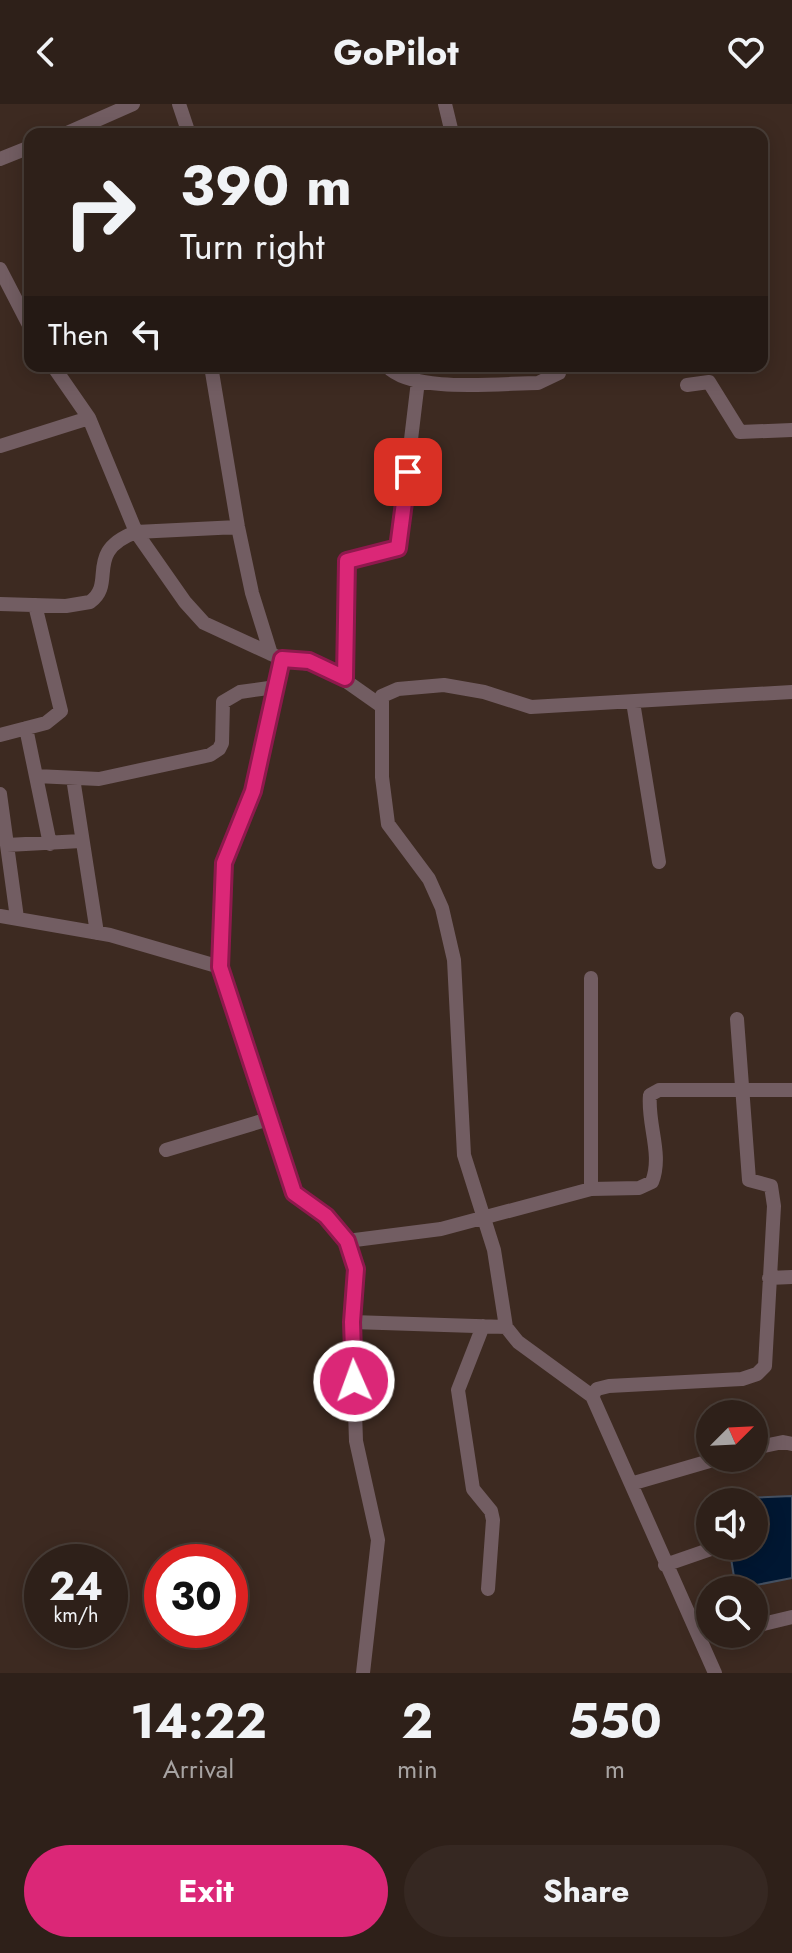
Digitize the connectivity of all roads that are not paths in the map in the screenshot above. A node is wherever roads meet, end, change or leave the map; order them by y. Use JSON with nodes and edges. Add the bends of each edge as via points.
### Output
{"nodes":[{"id":1,"x":133,"y":104,"type":"edge"},
{"id":2,"x":179,"y":104,"type":"edge"},
{"id":3,"x":445,"y":104,"type":"edge"},
{"id":4,"x":79,"y":128,"type":"edge"},
{"id":5,"x":187,"y":128,"type":"edge"},
{"id":6,"x":451,"y":128,"type":"edge"},
{"id":7,"x":24,"y":149,"type":"edge"},
{"id":8,"x":0,"y":159,"type":"edge"},
{"id":9,"x":0,"y":269,"type":"edge"},
{"id":10,"x":24,"y":296,"type":"edge"},
{"id":11,"x":14,"y":298,"type":"junction"},
{"id":12,"x":24,"y":316,"type":"edge"},
{"id":13,"x":57,"y":372,"type":"edge"},
{"id":14,"x":212,"y":372,"type":"edge"},
{"id":15,"x":396,"y":372,"type":"edge"},
{"id":16,"x":559,"y":372,"type":"edge"},
{"id":17,"x":418,"y":381,"type":"junction"},
{"id":18,"x":687,"y":385,"type":"dead end"},
{"id":19,"x":89,"y":418,"type":"junction"},
{"id":20,"x":792,"y":430,"type":"edge"},
{"id":21,"x":0,"y":446,"type":"edge"},
{"id":22,"x":238,"y":527,"type":"junction"},
{"id":23,"x":136,"y":532,"type":"junction"},
{"id":24,"x":0,"y":604,"type":"edge"},
{"id":25,"x":35,"y":605,"type":"junction"},
{"id":26,"x":277,"y":656,"type":"junction"},
{"id":27,"x":345,"y":678,"type":"junction"},
{"id":28,"x":276,"y":687,"type":"junction"},
{"id":29,"x":792,"y":692,"type":"edge"},
{"id":30,"x":633,"y":702,"type":"junction"},
{"id":31,"x":380,"y":705,"type":"junction"},
{"id":32,"x":26,"y":728,"type":"junction"},
{"id":33,"x":0,"y":735,"type":"edge"},
{"id":34,"x":36,"y":776,"type":"junction"},
{"id":35,"x":73,"y":778,"type":"junction"},
{"id":36,"x":0,"y":794,"type":"edge"},
{"id":37,"x":81,"y":841,"type":"junction"},
{"id":38,"x":50,"y":844,"type":"junction"},
{"id":39,"x":7,"y":845,"type":"junction"},
{"id":40,"x":659,"y":862,"type":"dead end"},
{"id":41,"x":0,"y":916,"type":"edge"},
{"id":42,"x":17,"y":918,"type":"junction"},
{"id":43,"x":97,"y":933,"type":"junction"},
{"id":44,"x":220,"y":967,"type":"junction"},
{"id":45,"x":591,"y":978,"type":"dead end"},
{"id":46,"x":737,"y":1019,"type":"dead end"},
{"id":47,"x":741,"y":1088,"type":"junction"},
{"id":48,"x":792,"y":1090,"type":"edge"},
{"id":49,"x":272,"y":1118,"type":"junction"},
{"id":50,"x":166,"y":1150,"type":"dead end"},
{"id":51,"x":591,"y":1189,"type":"junction"},
{"id":52,"x":484,"y":1216,"type":"junction"},
{"id":53,"x":347,"y":1241,"type":"junction"},
{"id":54,"x":792,"y":1277,"type":"edge"},
{"id":55,"x":769,"y":1278,"type":"junction"},
{"id":56,"x":352,"y":1322,"type":"junction"},
{"id":57,"x":483,"y":1326,"type":"junction"},
{"id":58,"x":506,"y":1327,"type":"junction"},
{"id":59,"x":592,"y":1396,"type":"junction"},
{"id":60,"x":792,"y":1444,"type":"edge"},
{"id":61,"x":768,"y":1445,"type":"edge"},
{"id":62,"x":696,"y":1465,"type":"edge"},
{"id":63,"x":634,"y":1483,"type":"junction"},
{"id":64,"x":696,"y":1554,"type":"edge"},
{"id":65,"x":665,"y":1565,"type":"junction"},
{"id":66,"x":488,"y":1589,"type":"dead end"},
{"id":67,"x":792,"y":1617,"type":"edge"},
{"id":68,"x":768,"y":1623,"type":"edge"},
{"id":69,"x":363,"y":1673,"type":"edge"},
{"id":70,"x":715,"y":1673,"type":"edge"}],
"edges":[{"from":1,"to":4,"type":"street"},
{"from":2,"to":5,"type":"street"},
{"from":3,"to":6,"type":"street"},
{"from":7,"to":8,"type":"street"},
{"from":9,"to":11,"type":"street"},
{"from":10,"to":11,"type":"street"},
{"from":11,"to":12,"type":"street"},
{"from":13,"to":19,"type":"street"},
{"from":14,"to":22,"type":"street"},
{"from":15,"to":17,"type":"street"},
{"from":16,"to":17,"type":"street","via":[[538,383]]},
{"from":17,"to":27,"type":"street","via":[[398,548],[347,561]]},
{"from":18,"to":20,"type":"street","via":[[709,382],[740,432]]},
{"from":19,"to":21,"type":"street"},
{"from":19,"to":23,"type":"street"},
{"from":22,"to":23,"type":"street"},
{"from":22,"to":26,"type":"street","via":[[252,593]]},
{"from":23,"to":25,"type":"street","via":[[120,538],[105,553],[96,598],[66,606]]},
{"from":23,"to":26,"type":"street","via":[[204,623]]},
{"from":24,"to":25,"type":"street"},
{"from":25,"to":32,"type":"street","via":[[61,711],[46,723]]},
{"from":26,"to":27,"type":"street","via":[[309,661]]},
{"from":26,"to":28,"type":"street"},
{"from":27,"to":31,"type":"street"},
{"from":28,"to":35,"type":"street","via":[[240,692],[223,702],[222,743],[210,755],[99,779]]},
{"from":28,"to":44,"type":"street","via":[[253,791],[224,863]]},
{"from":29,"to":30,"type":"street"},
{"from":30,"to":31,"type":"street","via":[[531,707],[444,685],[389,691]]},
{"from":30,"to":40,"type":"street"},
{"from":31,"to":52,"type":"street","via":[[388,824],[429,879],[448,930],[464,1155]]},
{"from":32,"to":33,"type":"street"},
{"from":32,"to":34,"type":"street"},
{"from":34,"to":35,"type":"street"},
{"from":34,"to":38,"type":"street"},
{"from":35,"to":37,"type":"street"},
{"from":36,"to":39,"type":"street"},
{"from":37,"to":38,"type":"street"},
{"from":37,"to":43,"type":"street"},
{"from":38,"to":39,"type":"street"},
{"from":39,"to":42,"type":"street"},
{"from":41,"to":42,"type":"street"},
{"from":42,"to":43,"type":"street"},
{"from":43,"to":44,"type":"street"},
{"from":44,"to":49,"type":"street"},
{"from":45,"to":51,"type":"street"},
{"from":46,"to":47,"type":"street"},
{"from":47,"to":48,"type":"street"},
{"from":47,"to":51,"type":"street","via":[[659,1090],[650,1095],[658,1167],[652,1182],[639,1188]]},
{"from":47,"to":55,"type":"street","via":[[749,1180],[771,1186],[774,1206]]},
{"from":49,"to":50,"type":"street"},
{"from":49,"to":53,"type":"street","via":[[294,1193],[326,1216]]},
{"from":51,"to":52,"type":"street"},
{"from":52,"to":53,"type":"street","via":[[441,1229]]},
{"from":52,"to":58,"type":"street"},
{"from":53,"to":56,"type":"street","via":[[356,1269]]},
{"from":54,"to":55,"type":"street"},
{"from":55,"to":59,"type":"street","via":[[765,1366],[757,1374],[609,1386]]},
{"from":56,"to":57,"type":"street"},
{"from":56,"to":69,"type":"street","via":[[356,1441],[378,1540]]},
{"from":57,"to":58,"type":"street"},
{"from":57,"to":66,"type":"street","via":[[458,1390],[473,1489],[493,1520]]},
{"from":58,"to":59,"type":"street","via":[[518,1342]]},
{"from":59,"to":63,"type":"street"},
{"from":60,"to":61,"type":"street"},
{"from":62,"to":63,"type":"street"},
{"from":63,"to":65,"type":"street"},
{"from":64,"to":65,"type":"street"},
{"from":65,"to":70,"type":"street"},
{"from":67,"to":68,"type":"street"}]}
